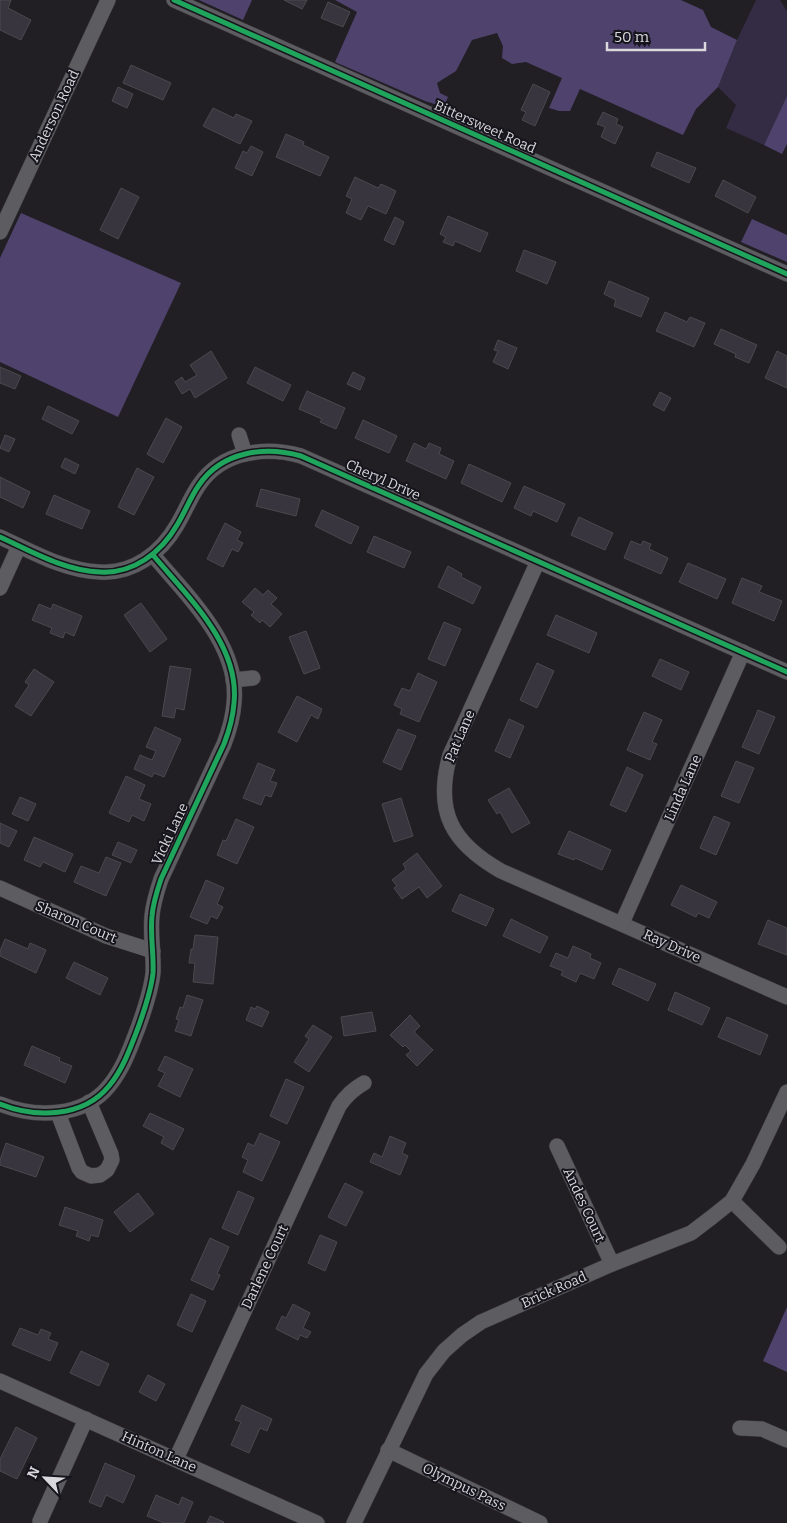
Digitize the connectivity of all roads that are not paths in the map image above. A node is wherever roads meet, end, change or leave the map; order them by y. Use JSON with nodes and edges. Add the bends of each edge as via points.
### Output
{"nodes":[{"id":1,"x":108,"y":0,"type":"edge"},
{"id":2,"x":174,"y":0,"type":"edge"},
{"id":3,"x":0,"y":232,"type":"edge"},
{"id":4,"x":787,"y":274,"type":"edge"},
{"id":5,"x":239,"y":436,"type":"dead end"},
{"id":6,"x":245,"y":454,"type":"junction"},
{"id":7,"x":0,"y":537,"type":"edge"},
{"id":8,"x":19,"y":546,"type":"junction"},
{"id":9,"x":153,"y":555,"type":"junction"},
{"id":10,"x":538,"y":561,"type":"junction"},
{"id":11,"x":0,"y":588,"type":"edge"},
{"id":12,"x":743,"y":652,"type":"junction"},
{"id":13,"x":787,"y":672,"type":"edge"},
{"id":14,"x":253,"y":678,"type":"dead end"},
{"id":15,"x":233,"y":680,"type":"junction"},
{"id":16,"x":0,"y":888,"type":"edge"},
{"id":17,"x":556,"y":895,"type":"joint"},
{"id":18,"x":622,"y":923,"type":"junction"},
{"id":19,"x":153,"y":951,"type":"junction"},
{"id":20,"x":787,"y":997,"type":"edge"},
{"id":21,"x":364,"y":1083,"type":"dead end"},
{"id":22,"x":787,"y":1092,"type":"edge"},
{"id":23,"x":89,"y":1102,"type":"junction"},
{"id":24,"x":0,"y":1104,"type":"edge"},
{"id":25,"x":58,"y":1112,"type":"junction"},
{"id":26,"x":556,"y":1146,"type":"dead end"},
{"id":27,"x":732,"y":1201,"type":"junction"},
{"id":28,"x":779,"y":1247,"type":"dead end"},
{"id":29,"x":612,"y":1264,"type":"junction"},
{"id":30,"x":0,"y":1381,"type":"edge"},
{"id":31,"x":86,"y":1419,"type":"junction"},
{"id":32,"x":740,"y":1428,"type":"dead end"},
{"id":33,"x":787,"y":1440,"type":"edge"},
{"id":34,"x":388,"y":1450,"type":"junction"},
{"id":35,"x":176,"y":1459,"type":"junction"},
{"id":36,"x":40,"y":1521,"type":"dead end"},
{"id":37,"x":317,"y":1523,"type":"edge"},
{"id":38,"x":354,"y":1523,"type":"edge"},
{"id":39,"x":540,"y":1523,"type":"edge"}],
"edges":[{"from":1,"to":3,"type":"street","name":"Anderson Road"},
{"from":2,"to":4,"type":"street","name":"Bittersweet Road"},
{"from":5,"to":6,"type":"street"},
{"from":6,"to":9,"type":"street","name":"Cheryl Drive","via":[[221,464],[199,484],[177,526]]},
{"from":6,"to":10,"type":"street","name":"Cheryl Drive","via":[[270,450],[301,456]]},
{"from":7,"to":8,"type":"street","name":"Cheryl Drive"},
{"from":8,"to":9,"type":"street","name":"Cheryl Drive","via":[[69,567],[100,572],[123,570]]},
{"from":8,"to":11,"type":"street"},
{"from":9,"to":15,"type":"street","name":"Vicki Lane","via":[[207,620],[229,661]]},
{"from":10,"to":12,"type":"street","name":"Cheryl Drive"},
{"from":10,"to":17,"type":"street","name":"Pat Lane","via":[[450,755],[445,771],[444,800],[456,833],[476,856],[501,871]]},
{"from":12,"to":13,"type":"street","name":"Cheryl Drive"},
{"from":12,"to":18,"type":"street","name":"Linda Lane"},
{"from":14,"to":15,"type":"street"},
{"from":15,"to":19,"type":"street","name":"Vicki Lane","via":[[233,715],[224,744],[156,895],[152,917]]},
{"from":16,"to":19,"type":"street","name":"Sharon Court","via":[[106,936]]},
{"from":17,"to":18,"type":"street","name":"Ray Drive"},
{"from":18,"to":20,"type":"street","name":"Ray Drive"},
{"from":19,"to":23,"type":"street","name":"Vicki Lane","via":[[151,984],[130,1050],[110,1085]]},
{"from":21,"to":35,"type":"street","name":"Darlene Court","via":[[346,1095],[339,1106]]},
{"from":22,"to":27,"type":"street","name":"Brick Road"},
{"from":23,"to":25,"type":"street","name":"Vicki Lane"},
{"from":23,"to":25,"type":"street","via":[[111,1154],[110,1166],[100,1176],[91,1176],[79,1168]]},
{"from":24,"to":25,"type":"street","name":"Vicki Lane","via":[[28,1112]]},
{"from":26,"to":29,"type":"street","name":"Andes Court"},
{"from":27,"to":28,"type":"street"},
{"from":27,"to":29,"type":"street","name":"Brick Road","via":[[690,1233]]},
{"from":29,"to":34,"type":"street","name":"Brick Road","via":[[481,1322],[462,1335],[426,1374]]},
{"from":30,"to":31,"type":"street","name":"Hinton Lane"},
{"from":31,"to":35,"type":"street","name":"Hinton Lane"},
{"from":31,"to":36,"type":"street"},
{"from":32,"to":33,"type":"street","via":[[762,1429]]},
{"from":34,"to":38,"type":"street","name":"Brick Road"},
{"from":34,"to":39,"type":"street","name":"Olympus Pass"},
{"from":35,"to":37,"type":"street","name":"Hinton Lane"}]}
